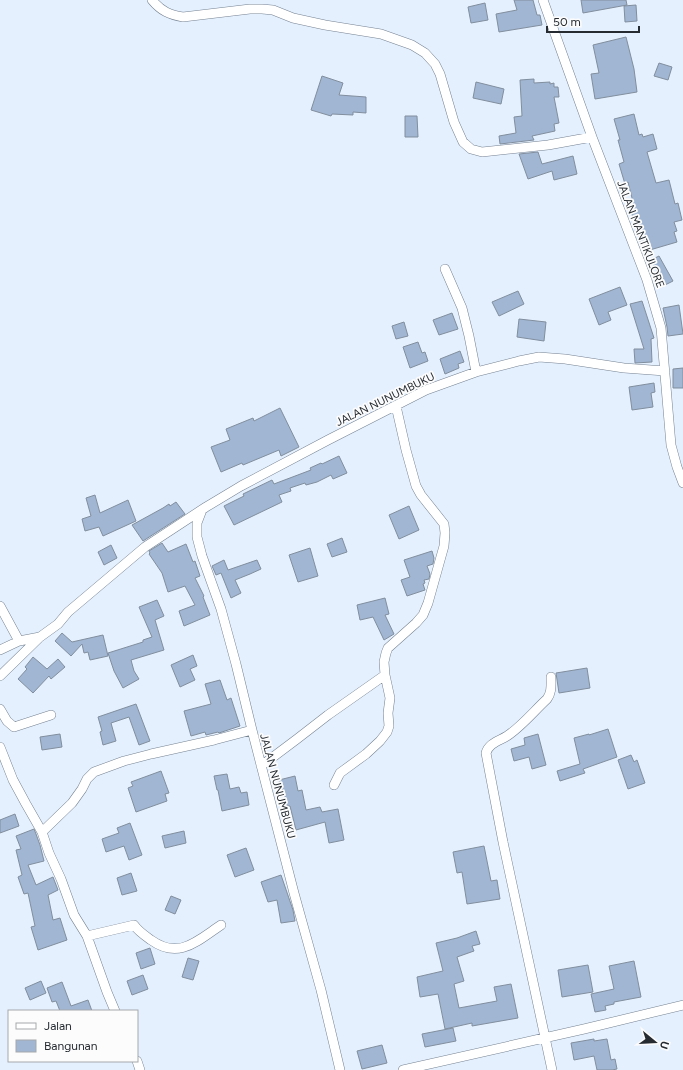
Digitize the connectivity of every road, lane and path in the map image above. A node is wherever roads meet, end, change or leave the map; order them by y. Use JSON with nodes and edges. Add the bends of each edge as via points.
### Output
{"nodes":[{"id":1,"x":152,"y":0,"type":"edge"},
{"id":2,"x":543,"y":0,"type":"edge"},
{"id":3,"x":592,"y":137,"type":"junction"},
{"id":4,"x":445,"y":269,"type":"dead end"},
{"id":5,"x":665,"y":371,"type":"junction"},
{"id":6,"x":476,"y":372,"type":"junction"},
{"id":7,"x":396,"y":406,"type":"junction"},
{"id":8,"x":683,"y":483,"type":"edge"},
{"id":9,"x":202,"y":510,"type":"junction"},
{"id":10,"x":0,"y":606,"type":"edge"},
{"id":11,"x":40,"y":637,"type":"junction"},
{"id":12,"x":19,"y":641,"type":"junction"},
{"id":13,"x":0,"y":650,"type":"edge"},
{"id":14,"x":385,"y":675,"type":"junction"},
{"id":15,"x":0,"y":676,"type":"edge"},
{"id":16,"x":551,"y":677,"type":"dead end"},
{"id":17,"x":0,"y":709,"type":"edge"},
{"id":18,"x":51,"y":715,"type":"dead end"},
{"id":19,"x":252,"y":730,"type":"junction"},
{"id":20,"x":0,"y":747,"type":"edge"},
{"id":21,"x":261,"y":766,"type":"junction"},
{"id":22,"x":334,"y":785,"type":"dead end"},
{"id":23,"x":42,"y":832,"type":"junction"},
{"id":24,"x":221,"y":925,"type":"dead end"},
{"id":25,"x":87,"y":936,"type":"junction"},
{"id":26,"x":683,"y":1005,"type":"edge"},
{"id":27,"x":115,"y":1010,"type":"edge"},
{"id":28,"x":545,"y":1038,"type":"junction"},
{"id":29,"x":340,"y":1070,"type":"edge"},
{"id":30,"x":403,"y":1070,"type":"edge"},
{"id":31,"x":552,"y":1070,"type":"edge"}],
"edges":[{"from":1,"to":3,"type":"street","via":[[165,12],[175,16],[250,9],[273,10],[293,18],[381,34],[412,45],[431,58],[435,64],[460,136],[468,147],[475,150],[482,152],[541,146]]},
{"from":2,"to":3,"type":"street","name":"JALAN MANTIKULORE"},
{"from":3,"to":5,"type":"street","name":"JALAN MANTIKULORE","via":[[647,280],[661,328]]},
{"from":4,"to":6,"type":"street","via":[[462,308]]},
{"from":5,"to":6,"type":"street","name":"JALAN NUNUMBUKU","via":[[539,357]]},
{"from":5,"to":8,"type":"street","name":"JALAN MANTIKULORE","via":[[671,445]]},
{"from":6,"to":7,"type":"street","name":"JALAN NUNUMBUKU","via":[[426,390]]},
{"from":7,"to":9,"type":"street","name":"JALAN NUNUMBUKU","via":[[248,482]]},
{"from":7,"to":14,"type":"street","via":[[416,486],[444,524],[445,533],[444,546],[423,615],[388,648],[384,658]]},
{"from":9,"to":11,"type":"street","name":"JALAN NUNUMBUKU","via":[[145,547]]},
{"from":9,"to":19,"type":"street","name":"JALAN NUNUMBUKU","via":[[197,523],[197,537],[221,609]]},
{"from":10,"to":12,"type":"street"},
{"from":11,"to":12,"type":"street"},
{"from":11,"to":15,"type":"street","name":"JALAN NUNUMBUKU"},
{"from":12,"to":13,"type":"street"},
{"from":14,"to":21,"type":"street"},
{"from":14,"to":22,"type":"street","via":[[390,698],[387,732],[366,754],[340,773]]},
{"from":16,"to":28,"type":"street","via":[[551,690],[547,699],[512,732],[491,745],[486,753]]},
{"from":17,"to":18,"type":"street","via":[[14,727]]},
{"from":19,"to":21,"type":"street","name":"JALAN NUNUMBUKU"},
{"from":19,"to":23,"type":"street","via":[[124,760],[94,772],[72,803]]},
{"from":20,"to":23,"type":"street","via":[[13,780]]},
{"from":21,"to":29,"type":"street","name":"JALAN NUNUMBUKU"},
{"from":23,"to":25,"type":"street","via":[[74,915]]},
{"from":24,"to":25,"type":"street","via":[[191,945],[173,949],[155,942],[134,925]]},
{"from":25,"to":27,"type":"street"},
{"from":26,"to":28,"type":"street"},
{"from":28,"to":30,"type":"street"},
{"from":28,"to":31,"type":"street"}]}
